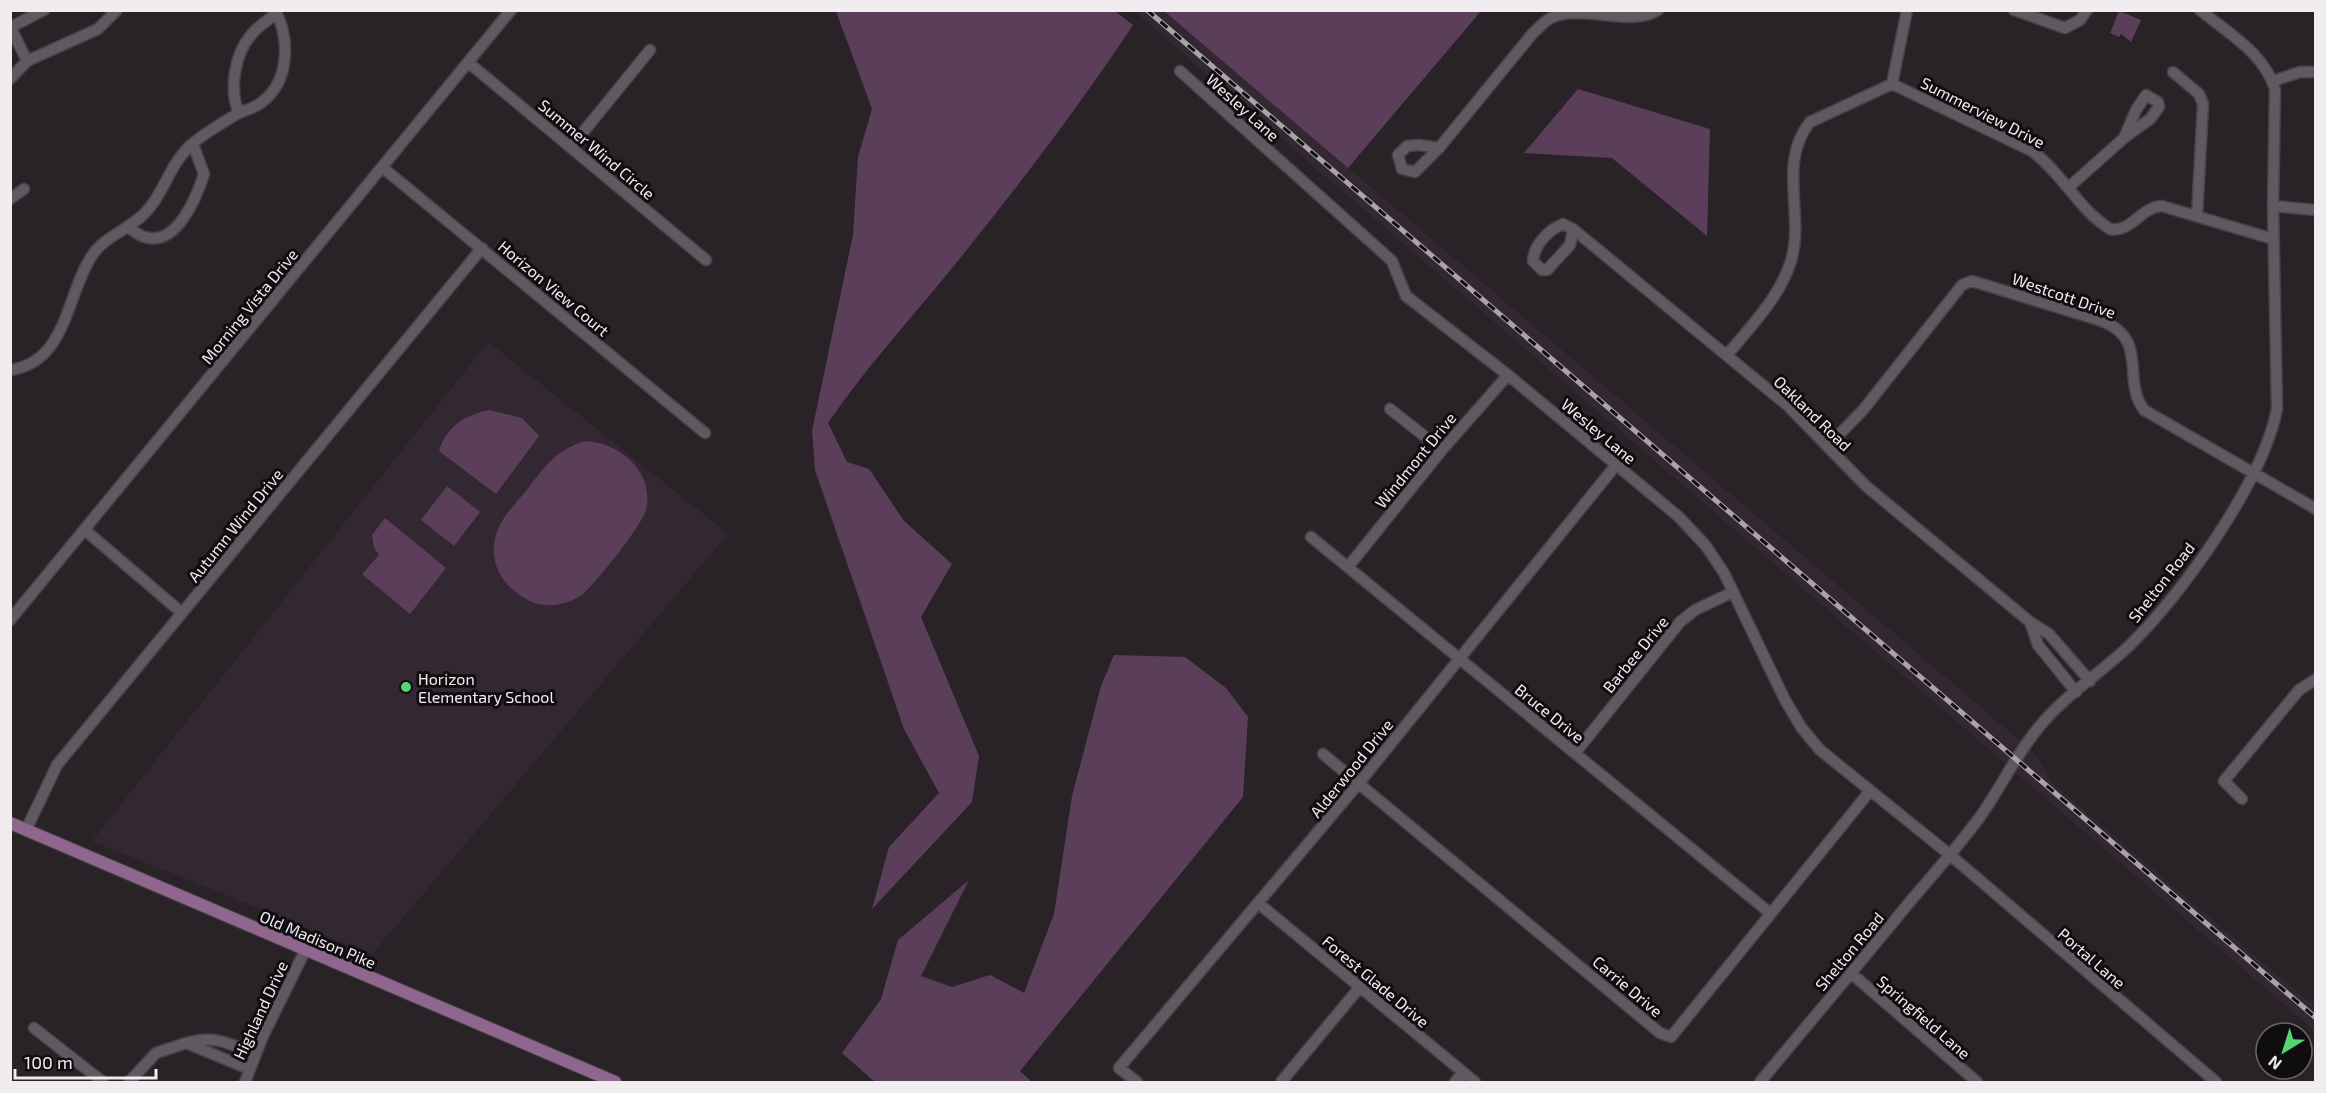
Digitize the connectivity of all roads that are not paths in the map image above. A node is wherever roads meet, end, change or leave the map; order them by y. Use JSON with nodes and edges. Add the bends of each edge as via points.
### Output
{"nodes":[{"id":1,"x":44,"y":10,"type":"edge"},
{"id":2,"x":117,"y":10,"type":"edge"},
{"id":3,"x":511,"y":10,"type":"edge"},
{"id":4,"x":1658,"y":10,"type":"edge"},
{"id":5,"x":1906,"y":10,"type":"edge"},
{"id":6,"x":2014,"y":10,"type":"edge"},
{"id":7,"x":2088,"y":10,"type":"edge"},
{"id":8,"x":2200,"y":10,"type":"edge"},
{"id":9,"x":276,"y":12,"type":"edge"},
{"id":10,"x":11,"y":27,"type":"edge"},
{"id":11,"x":650,"y":50,"type":"dead end"},
{"id":12,"x":27,"y":61,"type":"junction"},
{"id":13,"x":469,"y":63,"type":"junction"},
{"id":14,"x":1180,"y":71,"type":"dead end"},
{"id":15,"x":2173,"y":72,"type":"dead end"},
{"id":16,"x":2316,"y":72,"type":"edge"},
{"id":17,"x":10,"y":79,"type":"edge"},
{"id":18,"x":2273,"y":81,"type":"junction"},
{"id":19,"x":1892,"y":84,"type":"junction"},
{"id":20,"x":239,"y":113,"type":"junction"},
{"id":21,"x":2124,"y":138,"type":"dead end"},
{"id":22,"x":193,"y":144,"type":"junction"},
{"id":23,"x":571,"y":147,"type":"junction"},
{"id":24,"x":1438,"y":148,"type":"dead end"},
{"id":25,"x":382,"y":167,"type":"junction"},
{"id":26,"x":2069,"y":187,"type":"junction"},
{"id":27,"x":24,"y":189,"type":"dead end"},
{"id":28,"x":10,"y":199,"type":"edge"},
{"id":29,"x":2273,"y":206,"type":"junction"},
{"id":30,"x":2316,"y":210,"type":"edge"},
{"id":31,"x":2197,"y":216,"type":"junction"},
{"id":32,"x":128,"y":227,"type":"junction"},
{"id":33,"x":1573,"y":229,"type":"dead end"},
{"id":34,"x":2273,"y":239,"type":"junction"},
{"id":35,"x":482,"y":248,"type":"junction"},
{"id":36,"x":706,"y":260,"type":"dead end"},
{"id":37,"x":1726,"y":356,"type":"junction"},
{"id":38,"x":10,"y":370,"type":"edge"},
{"id":39,"x":1508,"y":375,"type":"junction"},
{"id":40,"x":1390,"y":409,"type":"dead end"},
{"id":41,"x":705,"y":433,"type":"dead end"},
{"id":42,"x":1828,"y":446,"type":"junction"},
{"id":43,"x":1442,"y":450,"type":"junction"},
{"id":44,"x":1616,"y":465,"type":"junction"},
{"id":45,"x":2254,"y":473,"type":"junction"},
{"id":46,"x":2316,"y":510,"type":"edge"},
{"id":47,"x":85,"y":530,"type":"junction"},
{"id":48,"x":1311,"y":537,"type":"dead end"},
{"id":49,"x":1348,"y":567,"type":"junction"},
{"id":50,"x":1733,"y":592,"type":"junction"},
{"id":51,"x":182,"y":613,"type":"junction"},
{"id":52,"x":10,"y":620,"type":"edge"},
{"id":53,"x":2030,"y":622,"type":"junction"},
{"id":54,"x":1459,"y":658,"type":"junction"},
{"id":55,"x":2316,"y":679,"type":"edge"},
{"id":56,"x":2090,"y":681,"type":"junction"},
{"id":57,"x":2076,"y":692,"type":"junction"},
{"id":58,"x":1575,"y":753,"type":"junction"},
{"id":59,"x":1323,"y":754,"type":"dead end"},
{"id":60,"x":1359,"y":783,"type":"junction"},
{"id":61,"x":1870,"y":790,"type":"junction"},
{"id":62,"x":2242,"y":799,"type":"dead end"},
{"id":63,"x":10,"y":823,"type":"edge"},
{"id":64,"x":26,"y":830,"type":"junction"},
{"id":65,"x":1949,"y":854,"type":"junction"},
{"id":66,"x":1258,"y":903,"type":"junction"},
{"id":67,"x":1770,"y":913,"type":"junction"},
{"id":68,"x":305,"y":951,"type":"junction"},
{"id":69,"x":1851,"y":973,"type":"junction"},
{"id":70,"x":1360,"y":987,"type":"junction"},
{"id":71,"x":34,"y":1028,"type":"dead end"},
{"id":72,"x":186,"y":1043,"type":"junction"},
{"id":73,"x":255,"y":1054,"type":"junction"},
{"id":74,"x":249,"y":1069,"type":"junction"},
{"id":75,"x":1463,"y":1073,"type":"junction"},
{"id":76,"x":103,"y":1083,"type":"edge"},
{"id":77,"x":129,"y":1083,"type":"edge"},
{"id":78,"x":245,"y":1083,"type":"edge"},
{"id":79,"x":615,"y":1083,"type":"edge"},
{"id":80,"x":1137,"y":1083,"type":"edge"},
{"id":81,"x":1281,"y":1083,"type":"edge"},
{"id":82,"x":1455,"y":1083,"type":"edge"},
{"id":83,"x":1474,"y":1083,"type":"edge"},
{"id":84,"x":1761,"y":1083,"type":"edge"},
{"id":85,"x":1977,"y":1083,"type":"edge"},
{"id":86,"x":2216,"y":1083,"type":"edge"}],
"edges":[{"from":1,"to":10,"type":"street"},
{"from":2,"to":12,"type":"street","via":[[98,29]]},
{"from":3,"to":13,"type":"street","name":"Morning Vista Drive"},
{"from":4,"to":24,"type":"street","via":[[1632,15],[1566,13],[1549,19]]},
{"from":5,"to":19,"type":"street"},
{"from":6,"to":7,"type":"street","via":[[2065,28]]},
{"from":8,"to":18,"type":"street","name":"Shelton Road","via":[[2257,57]]},
{"from":9,"to":20,"type":"street","via":[[250,36],[241,54],[232,98]]},
{"from":9,"to":20,"type":"street","via":[[287,45],[278,80],[262,103]]},
{"from":10,"to":12,"type":"street"},
{"from":11,"to":23,"type":"street"},
{"from":12,"to":17,"type":"street"},
{"from":13,"to":23,"type":"street","name":"Summer Wind Circle"},
{"from":13,"to":25,"type":"street","name":"Morning Vista Drive"},
{"from":14,"to":39,"type":"street","name":"Wesley Lane","via":[[1392,261],[1406,296]]},
{"from":15,"to":31,"type":"street","via":[[2199,94],[2203,104]]},
{"from":16,"to":18,"type":"street","via":[[2300,72]]},
{"from":18,"to":29,"type":"street","name":"Shelton Road"},
{"from":19,"to":26,"type":"street","name":"Summerview Drive","via":[[2021,144],[2044,160]]},
{"from":19,"to":37,"type":"street","via":[[1810,122],[1801,134],[1792,167],[1792,259],[1780,288]]},
{"from":20,"to":22,"type":"street"},
{"from":21,"to":26,"type":"street"},
{"from":22,"to":32,"type":"street","via":[[179,157],[145,214]]},
{"from":22,"to":32,"type":"street","via":[[204,174],[184,219],[157,237],[145,237]]},
{"from":23,"to":36,"type":"street","name":"Summer Wind Circle"},
{"from":25,"to":35,"type":"street","name":"Horizon View Court"},
{"from":25,"to":47,"type":"street","name":"Morning Vista Drive"},
{"from":26,"to":31,"type":"street","name":"Summerview Drive","via":[[2110,230],[2123,229],[2154,206]]},
{"from":27,"to":28,"type":"street"},
{"from":29,"to":30,"type":"street"},
{"from":29,"to":34,"type":"street","name":"Shelton Road"},
{"from":31,"to":34,"type":"street","name":"Summerview Drive"},
{"from":32,"to":38,"type":"street","via":[[93,255],[47,354],[23,369]]},
{"from":33,"to":37,"type":"street","name":"Oakland Road"},
{"from":34,"to":45,"type":"street","name":"Shelton Road","via":[[2277,409],[2272,432]]},
{"from":35,"to":41,"type":"street","name":"Horizon View Court"},
{"from":35,"to":51,"type":"street","name":"Autumn Wind Drive"},
{"from":37,"to":42,"type":"street","name":"Oakland Road","via":[[1788,406]]},
{"from":39,"to":43,"type":"street","name":"Windmont Drive"},
{"from":39,"to":44,"type":"street","name":"Wesley Lane"},
{"from":40,"to":43,"type":"street"},
{"from":42,"to":45,"type":"street","name":"Westcott Drive","via":[[1863,410],[1958,290],[1972,281],[2102,321],[2119,330],[2130,345],[2136,394],[2144,410]]},
{"from":42,"to":53,"type":"street","name":"Oakland Road","via":[[1866,486]]},
{"from":43,"to":49,"type":"street","name":"Windmont Drive"},
{"from":44,"to":50,"type":"street","name":"Wesley Lane","via":[[1679,517],[1706,546]]},
{"from":44,"to":54,"type":"street","name":"Alderwood Drive"},
{"from":45,"to":46,"type":"street","name":"Westcott Drive"},
{"from":45,"to":56,"type":"street","name":"Shelton Road","via":[[2226,522],[2175,592],[2131,643]]},
{"from":47,"to":51,"type":"street"},
{"from":47,"to":52,"type":"street","name":"Morning Vista Drive"},
{"from":48,"to":49,"type":"street","name":"Bruce Drive"},
{"from":49,"to":54,"type":"street","name":"Bruce Drive"},
{"from":50,"to":58,"type":"street","name":"Barbee Drive","via":[[1695,610],[1680,622]]},
{"from":50,"to":61,"type":"street","name":"Wesley Lane","via":[[1801,727],[1820,750]]},
{"from":51,"to":64,"type":"street","name":"Autumn Wind Drive","via":[[57,765]]},
{"from":53,"to":56,"type":"street","name":"Oakland Road","via":[[2049,634]]},
{"from":53,"to":57,"type":"street","name":"Oakland Road","via":[[2038,645]]},
{"from":54,"to":58,"type":"street","name":"Bruce Drive"},
{"from":54,"to":60,"type":"street","name":"Alderwood Drive"},
{"from":55,"to":62,"type":"street","via":[[2299,690],[2224,782]]},
{"from":56,"to":57,"type":"street","name":"Shelton Road"},
{"from":57,"to":65,"type":"street","name":"Shelton Road","via":[[2031,737],[1977,821]]},
{"from":58,"to":67,"type":"street","name":"Bruce Drive"},
{"from":59,"to":60,"type":"street","name":"Carrie Drive"},
{"from":60,"to":66,"type":"street","name":"Alderwood Drive"},
{"from":60,"to":67,"type":"street","name":"Carrie Drive","via":[[1660,1032],[1671,1037]]},
{"from":61,"to":65,"type":"street","name":"Wesley Lane"},
{"from":61,"to":67,"type":"street","name":"Carrie Drive"},
{"from":63,"to":64,"type":"main road","name":"Old Madison Pike"},
{"from":64,"to":68,"type":"main road","name":"Old Madison Pike"},
{"from":65,"to":69,"type":"street","name":"Shelton Road"},
{"from":65,"to":86,"type":"street","name":"Portal Lane"},
{"from":66,"to":70,"type":"street","name":"Forest Glade Drive"},
{"from":66,"to":80,"type":"street","name":"Alderwood Drive","via":[[1119,1068]]},
{"from":68,"to":73,"type":"street","name":"Highland Drive"},
{"from":68,"to":79,"type":"main road","name":"Old Madison Pike"},
{"from":69,"to":84,"type":"street","name":"Shelton Road"},
{"from":69,"to":85,"type":"street","name":"Springfield Lane"},
{"from":70,"to":75,"type":"street","name":"Forest Glade Drive"},
{"from":70,"to":81,"type":"street"},
{"from":71,"to":76,"type":"street"},
{"from":72,"to":73,"type":"street","via":[[205,1038],[223,1040]]},
{"from":72,"to":74,"type":"street"},
{"from":72,"to":77,"type":"street","via":[[156,1053]]},
{"from":73,"to":74,"type":"street","name":"Highland Drive"},
{"from":74,"to":78,"type":"street","name":"Highland Drive"},
{"from":75,"to":82,"type":"street"},
{"from":75,"to":83,"type":"street","name":"Forest Glade Drive"}]}
